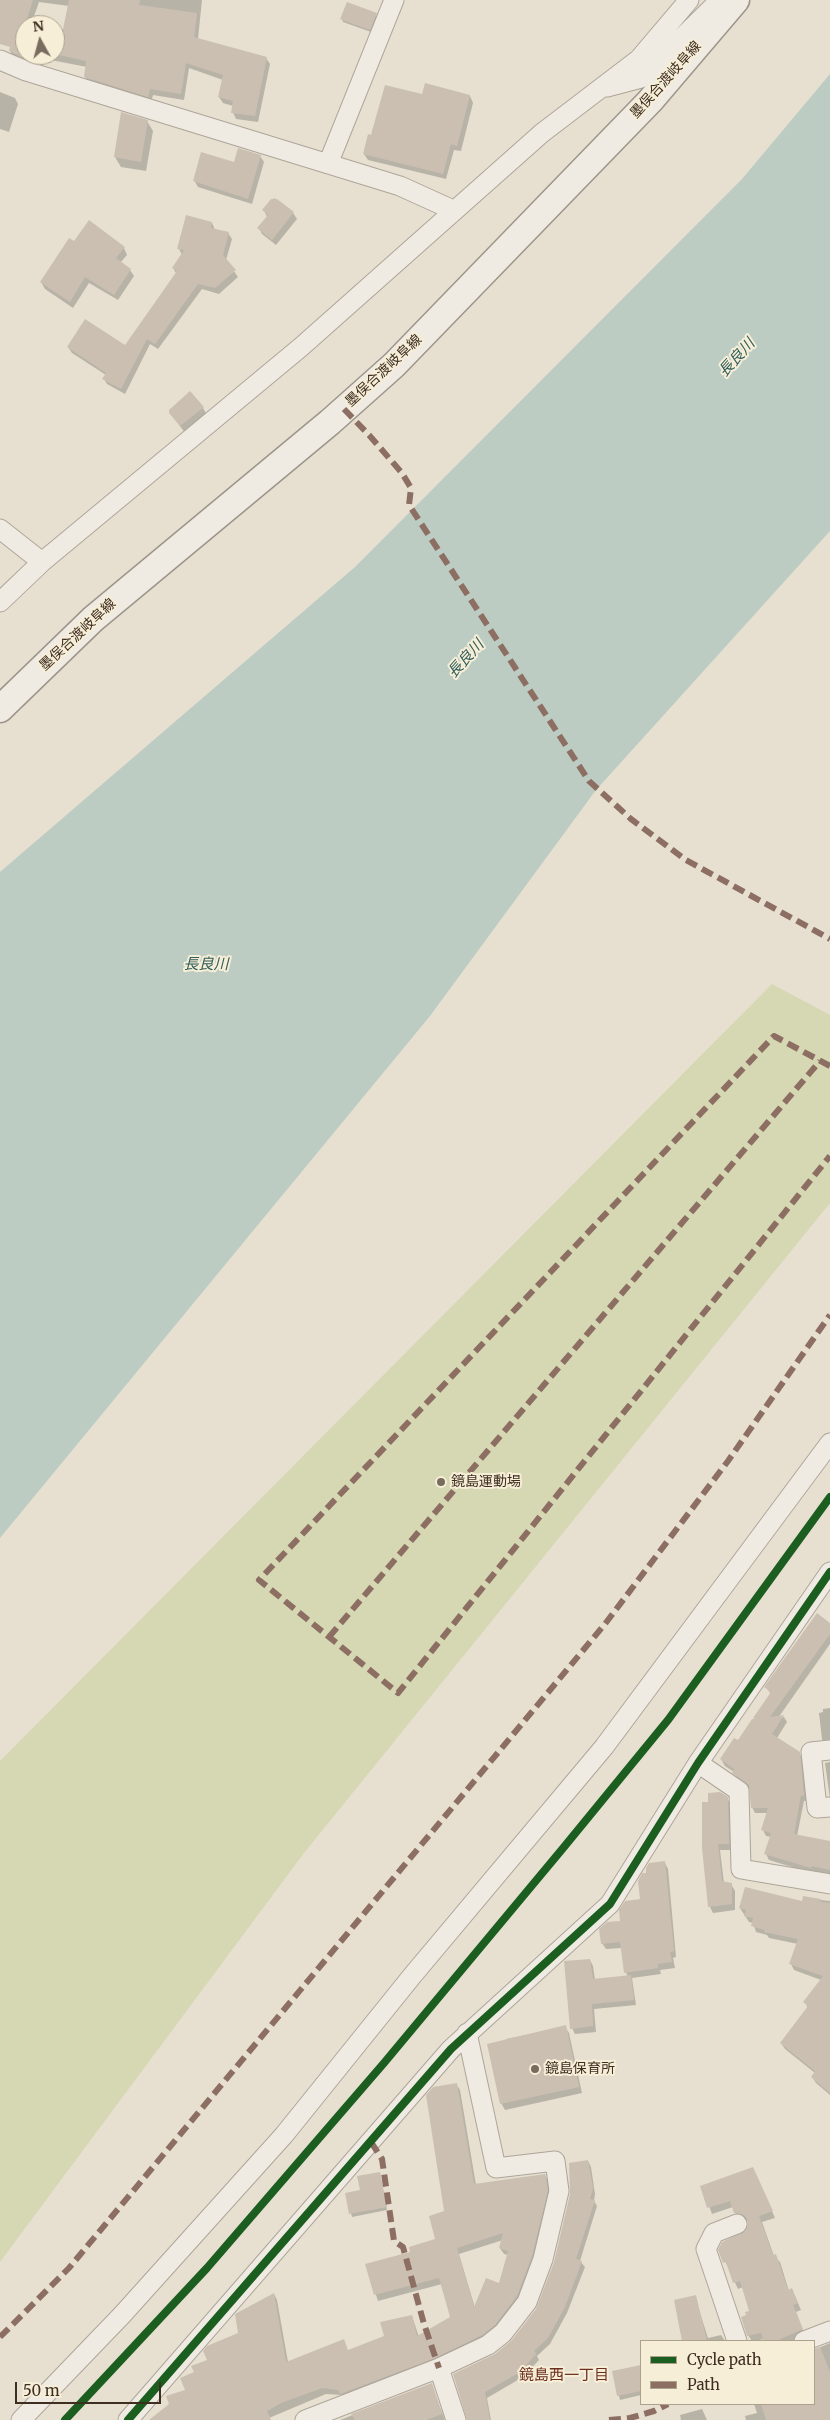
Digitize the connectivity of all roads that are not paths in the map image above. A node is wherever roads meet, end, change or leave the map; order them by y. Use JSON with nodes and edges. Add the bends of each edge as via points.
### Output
{"nodes":[{"id":1,"x":394,"y":0,"type":"edge"},
{"id":2,"x":689,"y":0,"type":"edge"},
{"id":3,"x":720,"y":0,"type":"edge"},
{"id":4,"x":736,"y":0,"type":"edge"},
{"id":5,"x":0,"y":60,"type":"edge"},
{"id":6,"x":599,"y":89,"type":"junction"},
{"id":7,"x":328,"y":164,"type":"junction"},
{"id":8,"x":453,"y":210,"type":"junction"},
{"id":9,"x":0,"y":529,"type":"edge"},
{"id":10,"x":42,"y":562,"type":"junction"},
{"id":11,"x":0,"y":602,"type":"edge"},
{"id":12,"x":0,"y":709,"type":"edge"},
{"id":13,"x":830,"y":1443,"type":"edge"},
{"id":14,"x":829,"y":1575,"type":"edge"},
{"id":15,"x":830,"y":1750,"type":"edge"},
{"id":16,"x":698,"y":1763,"type":"junction"},
{"id":17,"x":830,"y":1807,"type":"edge"},
{"id":18,"x":830,"y":1884,"type":"edge"},
{"id":19,"x":467,"y":2033,"type":"junction"},
{"id":20,"x":737,"y":2224,"type":"dead end"},
{"id":21,"x":830,"y":2331,"type":"edge"},
{"id":22,"x":738,"y":2340,"type":"edge"},
{"id":23,"x":807,"y":2340,"type":"edge"},
{"id":24,"x":439,"y":2368,"type":"junction"},
{"id":25,"x":20,"y":2420,"type":"edge"},
{"id":26,"x":128,"y":2420,"type":"edge"},
{"id":27,"x":305,"y":2420,"type":"edge"},
{"id":28,"x":456,"y":2420,"type":"edge"}],
"edges":[{"from":1,"to":7,"type":"street"},
{"from":2,"to":6,"type":"street","via":[[639,58]]},
{"from":3,"to":6,"type":"street","via":[[641,78]]},
{"from":4,"to":12,"type":"main road","name":"墨俣合渡岐阜線","via":[[650,101],[394,365],[93,619]]},
{"from":5,"to":7,"type":"street","via":[[26,71]]},
{"from":6,"to":8,"type":"street"},
{"from":7,"to":8,"type":"street","via":[[400,186]]},
{"from":8,"to":10,"type":"street","via":[[301,347]]},
{"from":9,"to":10,"type":"street"},
{"from":10,"to":11,"type":"street"},
{"from":13,"to":25,"type":"street","via":[[604,1747],[284,2135],[122,2315]]},
{"from":14,"to":16,"type":"street"},
{"from":15,"to":17,"type":"street","via":[[811,1752],[817,1808]]},
{"from":16,"to":18,"type":"street","via":[[739,1791],[741,1869]]},
{"from":16,"to":19,"type":"street","via":[[610,1904]]},
{"from":19,"to":24,"type":"street","via":[[496,2168],[555,2161],[559,2191],[543,2259],[527,2302],[503,2333],[488,2345]]},
{"from":19,"to":26,"type":"street"},
{"from":20,"to":22,"type":"street","via":[[714,2233],[706,2250]]},
{"from":21,"to":23,"type":"street"},
{"from":24,"to":27,"type":"street"},
{"from":24,"to":28,"type":"street"}]}
